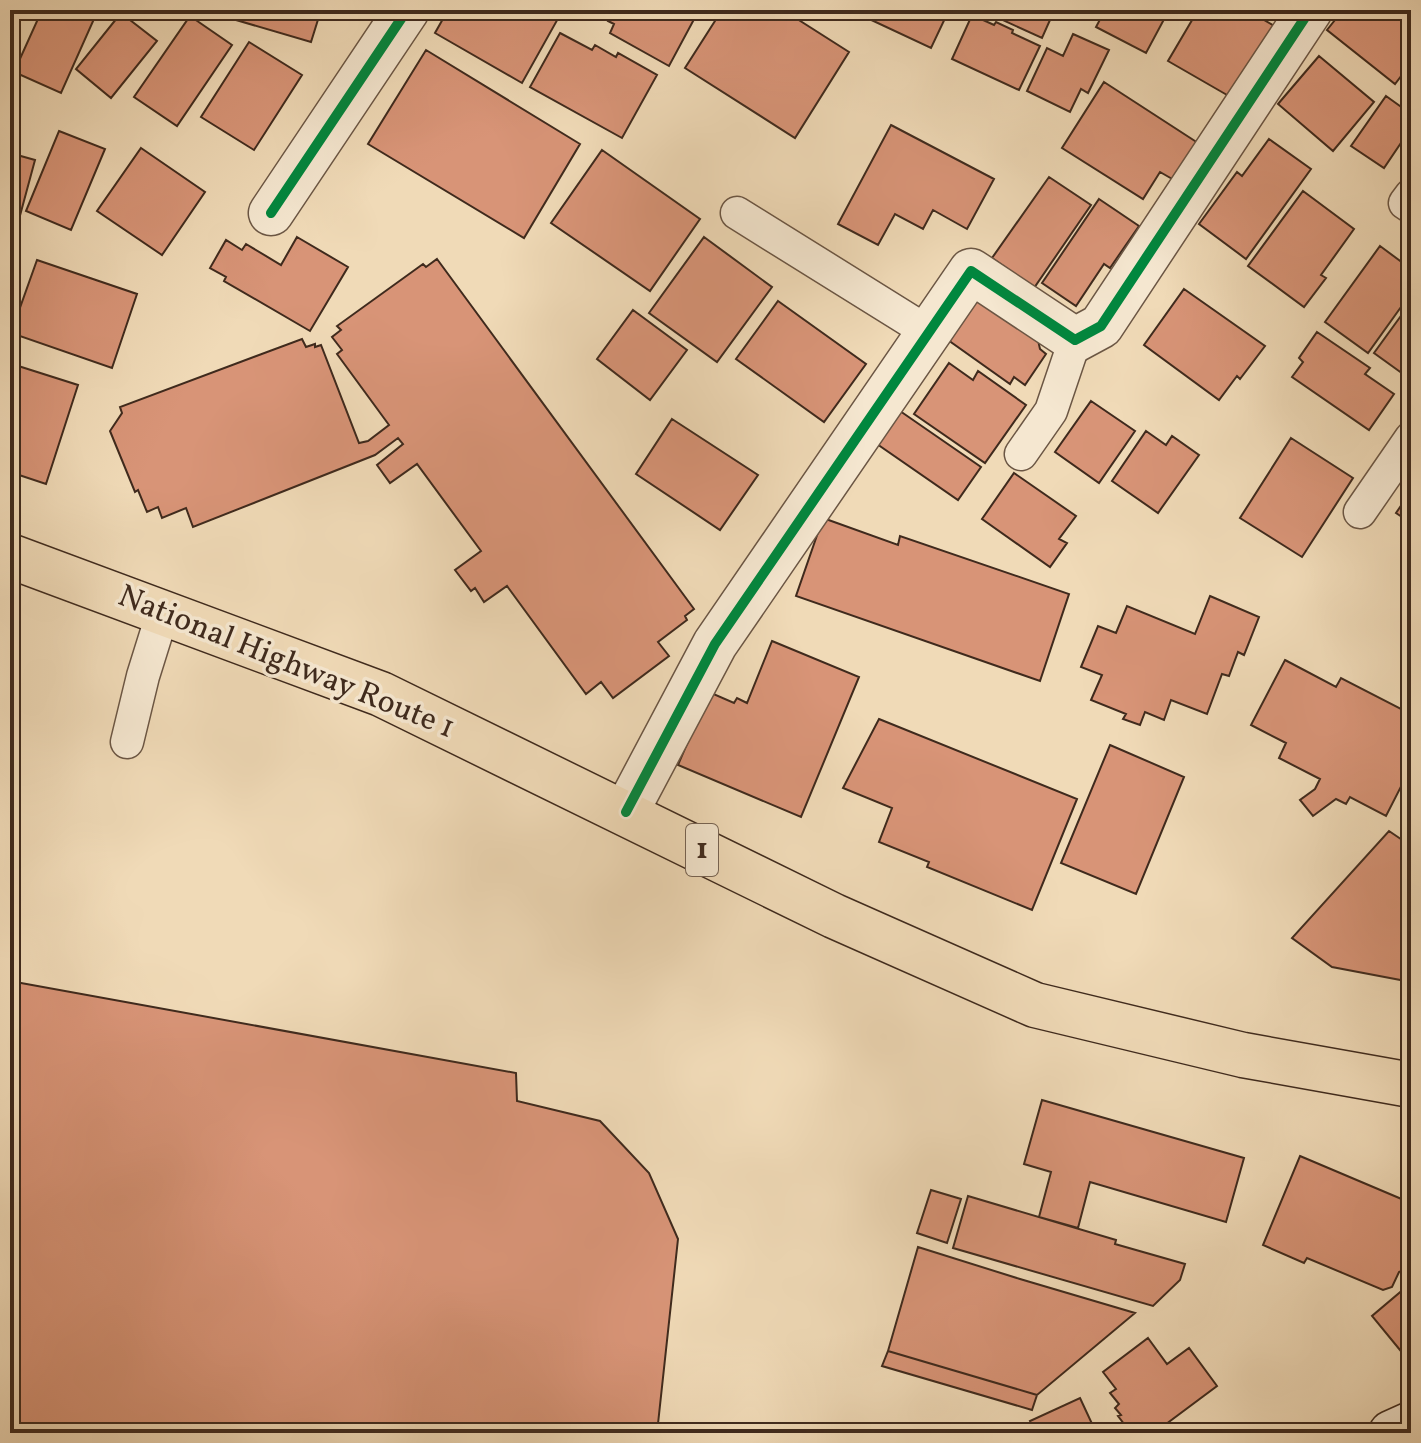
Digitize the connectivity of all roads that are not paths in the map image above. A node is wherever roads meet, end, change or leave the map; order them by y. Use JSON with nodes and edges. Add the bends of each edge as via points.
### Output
{"nodes":[{"id":1,"x":407,"y":10,"type":"edge"},
{"id":2,"x":1310,"y":10,"type":"edge"},
{"id":3,"x":1411,"y":195,"type":"edge"},
{"id":4,"x":1411,"y":207,"type":"edge"},
{"id":5,"x":271,"y":213,"type":"dead end"},
{"id":6,"x":737,"y":213,"type":"dead end"},
{"id":7,"x":928,"y":332,"type":"junction"},
{"id":8,"x":1075,"y":340,"type":"junction"},
{"id":9,"x":1411,"y":438,"type":"edge"},
{"id":10,"x":1021,"y":454,"type":"dead end"},
{"id":11,"x":1360,"y":512,"type":"dead end"},
{"id":12,"x":10,"y":556,"type":"edge"},
{"id":13,"x":163,"y":612,"type":"junction"},
{"id":14,"x":127,"y":742,"type":"dead end"},
{"id":15,"x":626,"y":812,"type":"junction"},
{"id":16,"x":1411,"y":1085,"type":"edge"},
{"id":17,"x":1411,"y":1424,"type":"edge"},
{"id":18,"x":1391,"y":1433,"type":"edge"}],
"edges":[{"from":1,"to":5,"type":"street"},
{"from":2,"to":8,"type":"street","via":[[1101,326]]},
{"from":3,"to":4,"type":"lane","via":[[1405,203]]},
{"from":6,"to":7,"type":"lane"},
{"from":7,"to":8,"type":"street","via":[[971,271]]},
{"from":7,"to":15,"type":"street","via":[[715,644]]},
{"from":8,"to":10,"type":"lane","via":[[1051,411]]},
{"from":9,"to":11,"type":"lane"},
{"from":12,"to":13,"type":"highway","name":"National Highway Route 1","number":"1"},
{"from":13,"to":14,"type":"lane"},
{"from":13,"to":15,"type":"highway","name":"National Highway Route 1","number":"1","via":[[381,694]]},
{"from":15,"to":16,"type":"highway","name":"National Highway Route 1","number":"1","via":[[834,916],[1035,1005],[1243,1055]]},
{"from":17,"to":18,"type":"street"}]}
